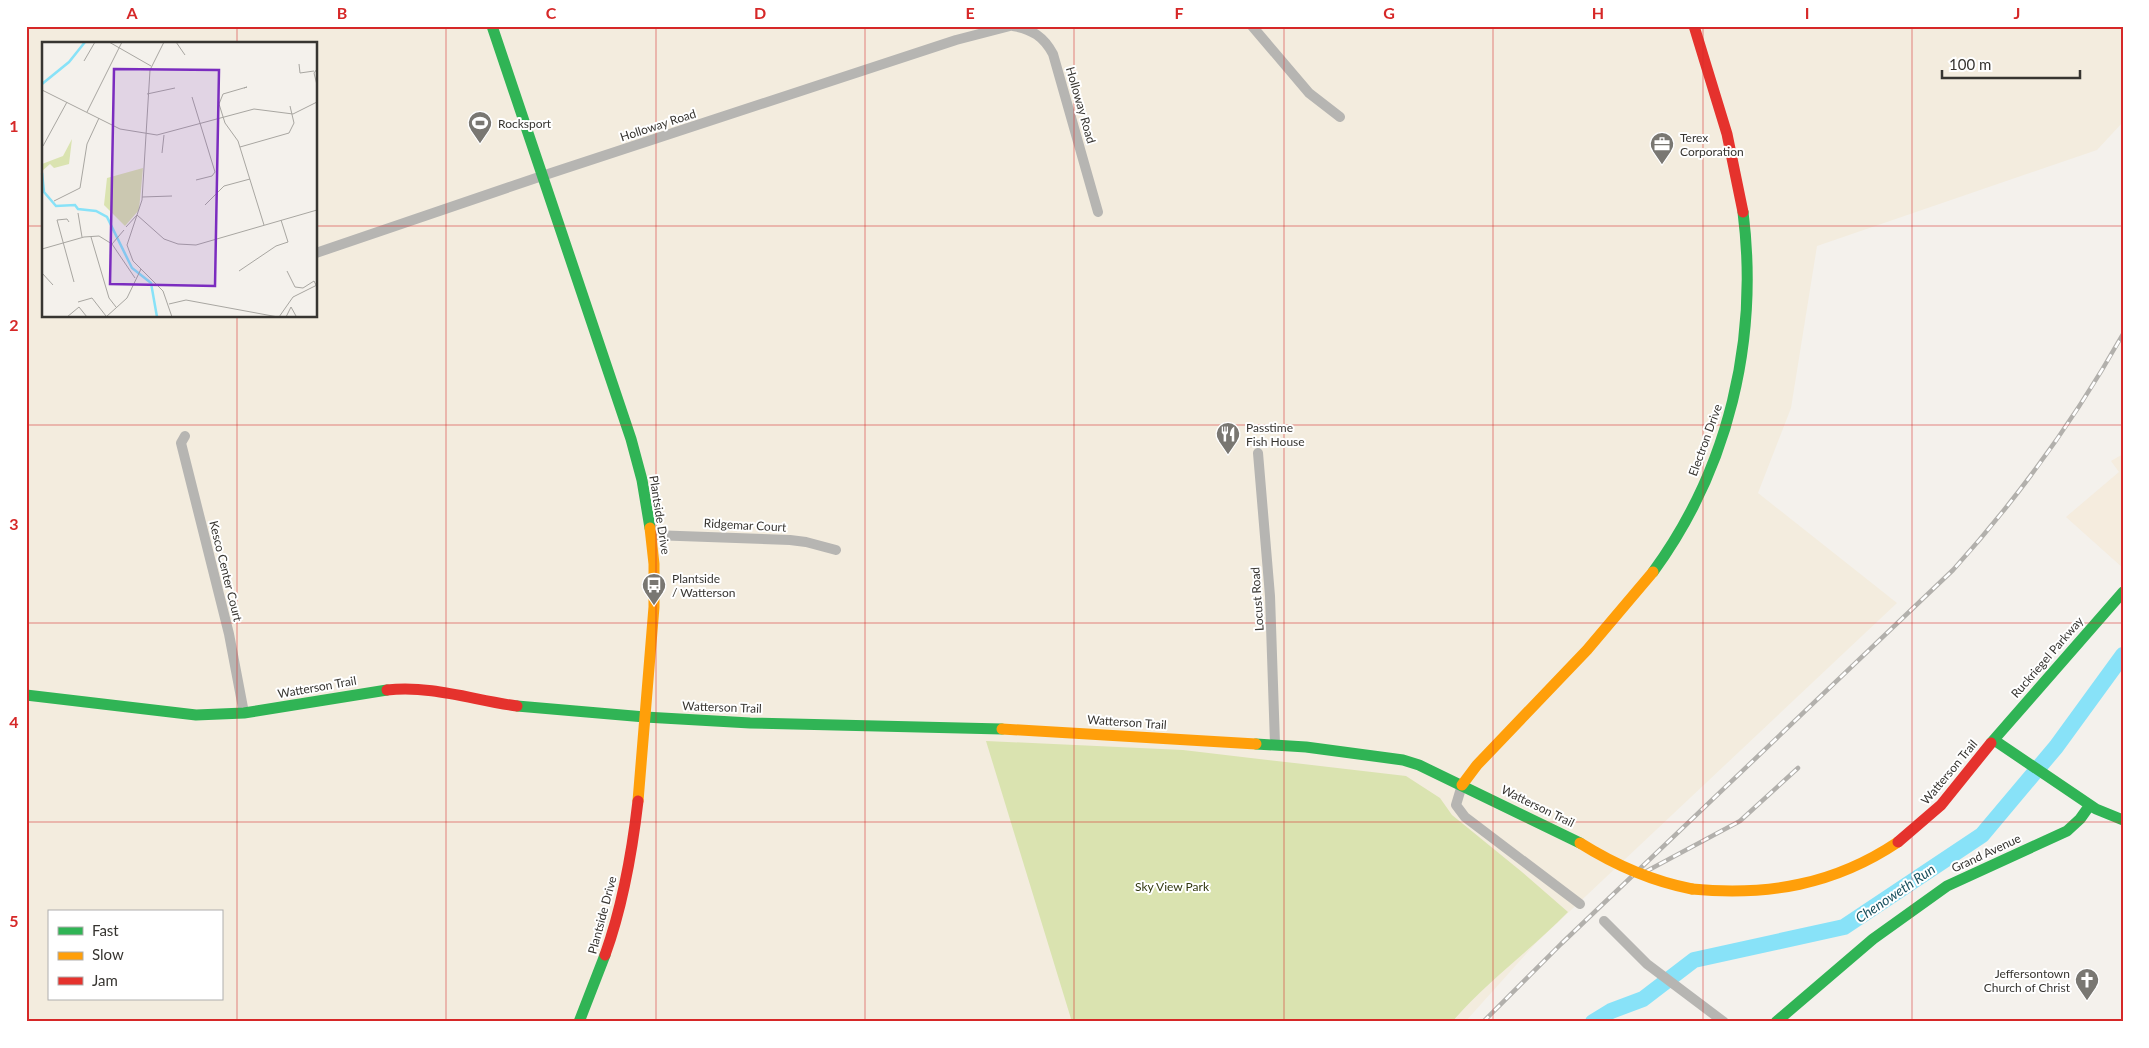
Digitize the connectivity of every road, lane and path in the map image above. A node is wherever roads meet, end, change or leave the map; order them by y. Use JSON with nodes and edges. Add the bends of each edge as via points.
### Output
{"nodes":[{"id":1,"x":492,"y":26,"type":"edge"},
{"id":2,"x":1011,"y":26,"type":"edge"},
{"id":3,"x":1252,"y":26,"type":"edge"},
{"id":4,"x":1694,"y":26,"type":"edge"},
{"id":5,"x":1340,"y":117,"type":"dead end"},
{"id":6,"x":542,"y":176,"type":"junction"},
{"id":7,"x":1098,"y":212,"type":"dead end"},
{"id":8,"x":318,"y":252,"type":"edge"},
{"id":9,"x":185,"y":436,"type":"dead end"},
{"id":10,"x":1258,"y":453,"type":"dead end"},
{"id":11,"x":652,"y":535,"type":"junction"},
{"id":12,"x":836,"y":550,"type":"dead end"},
{"id":13,"x":2123,"y":592,"type":"edge"},
{"id":14,"x":26,"y":695,"type":"edge"},
{"id":15,"x":244,"y":714,"type":"junction"},
{"id":16,"x":645,"y":718,"type":"junction"},
{"id":17,"x":1994,"y":740,"type":"junction"},
{"id":18,"x":1275,"y":744,"type":"junction"},
{"id":19,"x":1462,"y":785,"type":"junction"},
{"id":20,"x":2090,"y":805,"type":"junction"},
{"id":21,"x":2123,"y":820,"type":"edge"},
{"id":22,"x":1580,"y":904,"type":"dead end"},
{"id":23,"x":1604,"y":921,"type":"dead end"},
{"id":24,"x":579,"y":1022,"type":"edge"},
{"id":25,"x":1724,"y":1022,"type":"edge"},
{"id":26,"x":1776,"y":1022,"type":"edge"}],
"edges":[{"from":1,"to":6,"type":"main road","name":"Plantside Drive"},
{"from":2,"to":6,"type":"street","name":"Holloway Road","via":[[956,40]]},
{"from":2,"to":7,"type":"street","name":"Holloway Road","via":[[1032,31],[1041,37],[1053,54]]},
{"from":3,"to":5,"type":"street","via":[[1309,93]]},
{"from":4,"to":19,"type":"main road","name":"Electron Drive","via":[[1721,111],[1743,201],[1748,299],[1733,403],[1719,447],[1688,518],[1653,572],[1612,622],[1477,765]]},
{"from":6,"to":8,"type":"street","name":"Holloway Road"},
{"from":6,"to":11,"type":"main road","name":"Plantside Drive","via":[[631,439]]},
{"from":9,"to":15,"type":"street","name":"Kesco Center Court","via":[[181,443],[229,634]]},
{"from":10,"to":18,"type":"street","name":"Locust Road","via":[[1270,596]]},
{"from":11,"to":12,"type":"street","name":"Ridgemar Court","via":[[790,540]]},
{"from":11,"to":16,"type":"main road","name":"Plantside Drive","via":[[654,606]]},
{"from":13,"to":17,"type":"main road","name":"Ruckriegel Parkway"},
{"from":14,"to":15,"type":"main road","name":"Watterson Trail","via":[[196,715]]},
{"from":15,"to":16,"type":"main road","name":"Watterson Trail","via":[[373,690],[403,688],[515,706]]},
{"from":16,"to":18,"type":"main road","name":"Watterson Trail","via":[[1020,729]]},
{"from":16,"to":24,"type":"main road","name":"Plantside Drive","via":[[637,820],[628,873],[607,952]]},
{"from":17,"to":19,"type":"main road","name":"Watterson Trail","bridge":true,"via":[[1932,814],[1894,845],[1829,878],[1782,889],[1733,892],[1692,889],[1640,875]]},
{"from":17,"to":20,"type":"main road","name":"Watterson Trail"},
{"from":18,"to":19,"type":"main road","name":"Watterson Trail","via":[[1403,760]]},
{"from":19,"to":22,"type":"street","via":[[1456,804],[1465,817]]},
{"from":20,"to":21,"type":"main road","name":"Watterson Trail"},
{"from":20,"to":26,"type":"main road","name":"Grand Avenue","via":[[2067,831],[1947,886],[1873,939]]},
{"from":23,"to":25,"type":"street","via":[[1658,972]]}]}
